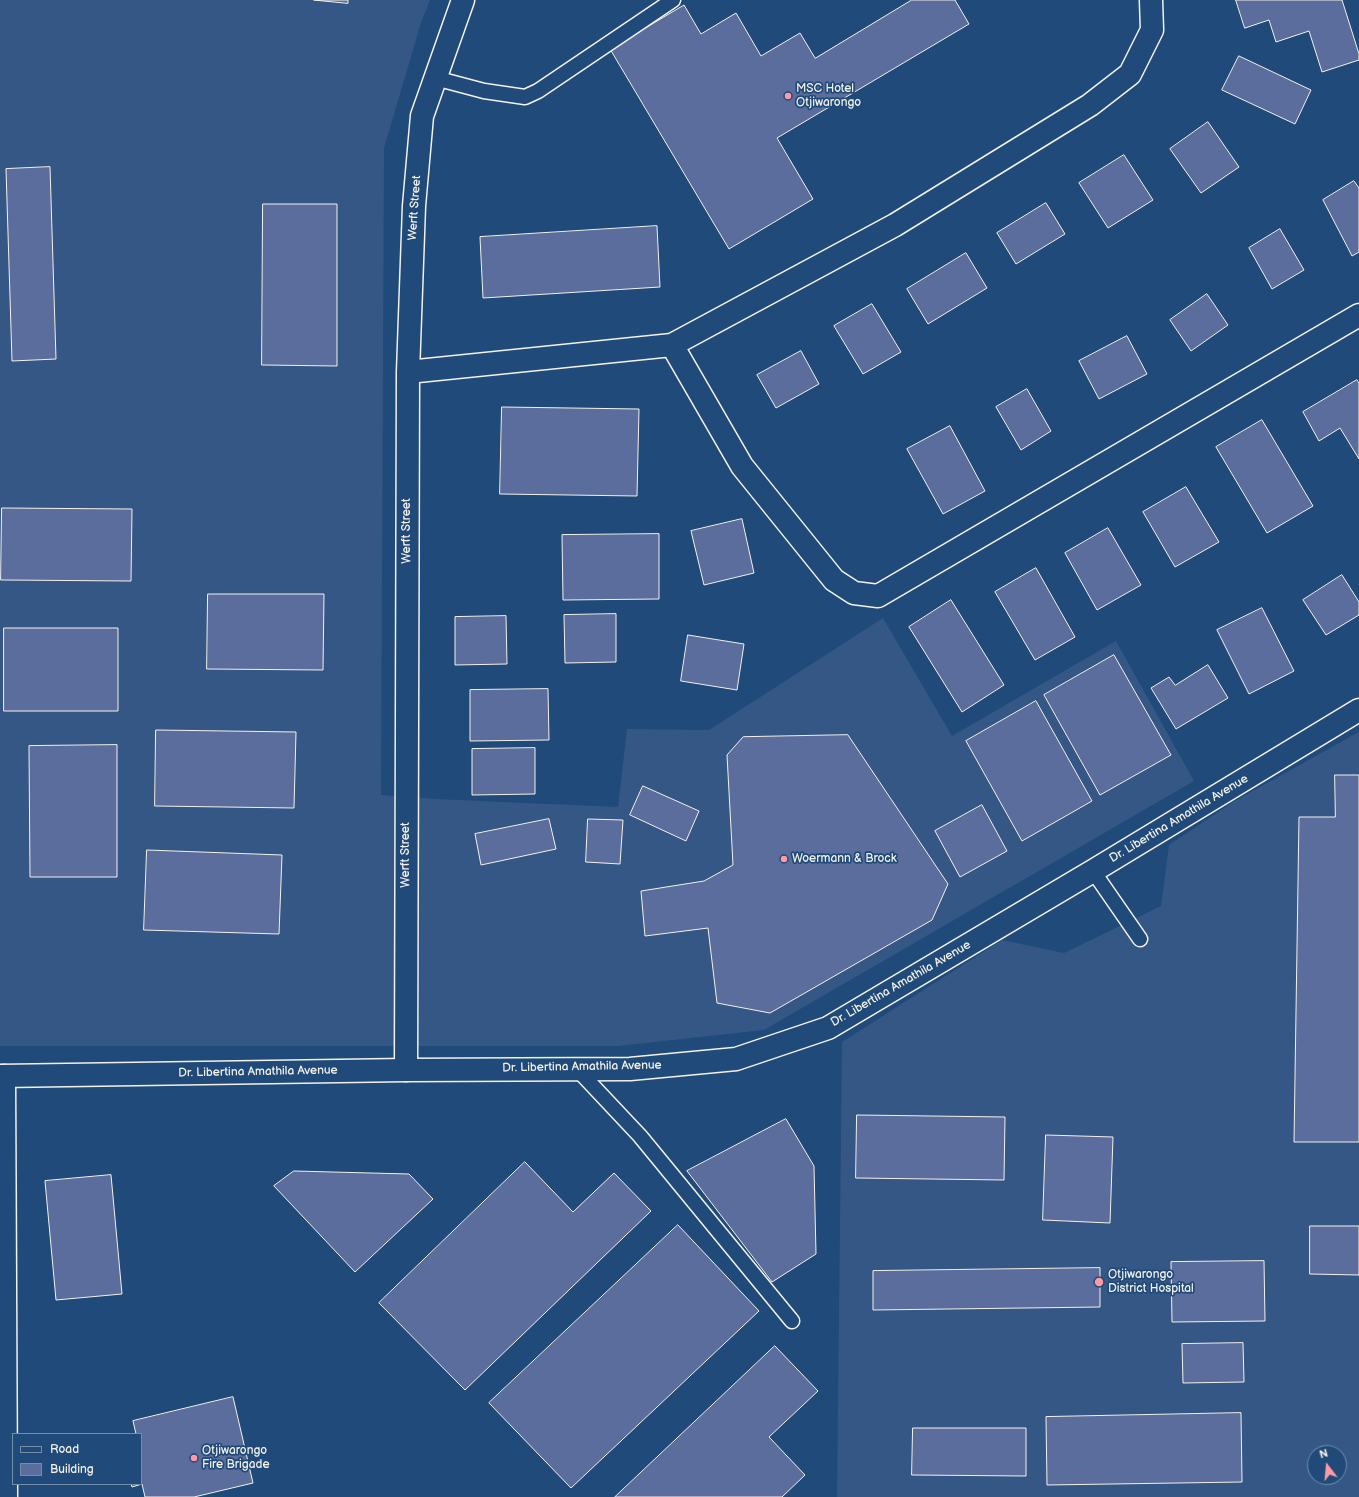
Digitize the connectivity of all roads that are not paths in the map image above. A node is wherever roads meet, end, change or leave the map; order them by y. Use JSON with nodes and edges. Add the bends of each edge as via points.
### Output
{"nodes":[{"id":1,"x":462,"y":0,"type":"edge"},
{"id":2,"x":673,"y":0,"type":"edge"},
{"id":3,"x":1151,"y":0,"type":"edge"},
{"id":4,"x":435,"y":78,"type":"junction"},
{"id":5,"x":1359,"y":315,"type":"edge"},
{"id":6,"x":672,"y":345,"type":"junction"},
{"id":7,"x":408,"y":372,"type":"junction"},
{"id":8,"x":1359,"y":710,"type":"edge"},
{"id":9,"x":1093,"y":871,"type":"junction"},
{"id":10,"x":1140,"y":939,"type":"dead end"},
{"id":11,"x":577,"y":1069,"type":"junction"},
{"id":12,"x":406,"y":1070,"type":"junction"},
{"id":13,"x":2,"y":1076,"type":"edge"},
{"id":14,"x":792,"y":1321,"type":"dead end"},
{"id":15,"x":6,"y":1497,"type":"edge"}],
"edges":[{"from":1,"to":4,"type":"street","name":"Werft Street"},
{"from":2,"to":4,"type":"lane","via":[[538,91],[525,97],[484,91]]},
{"from":3,"to":6,"type":"street","via":[[1152,30],[1130,74],[1090,105],[895,225]]},
{"from":4,"to":7,"type":"street","name":"Werft Street","via":[[422,116],[420,131],[414,206]]},
{"from":5,"to":6,"type":"street","via":[[878,596],[854,593],[834,580],[742,466]]},
{"from":6,"to":7,"type":"street"},
{"from":7,"to":12,"type":"street","name":"Werft Street"},
{"from":8,"to":9,"type":"street","name":"Dr. Libertina Amathila Avenue"},
{"from":9,"to":10,"type":"lane"},
{"from":9,"to":11,"type":"street","name":"Dr. Libertina Amathila Avenue","via":[[828,1028],[736,1059],[630,1069]]},
{"from":11,"to":12,"type":"street","name":"Dr. Libertina Amathila Avenue"},
{"from":11,"to":14,"type":"lane","via":[[640,1136]]},
{"from":12,"to":13,"type":"street","name":"Dr. Libertina Amathila Avenue"},
{"from":13,"to":15,"type":"street"}]}
